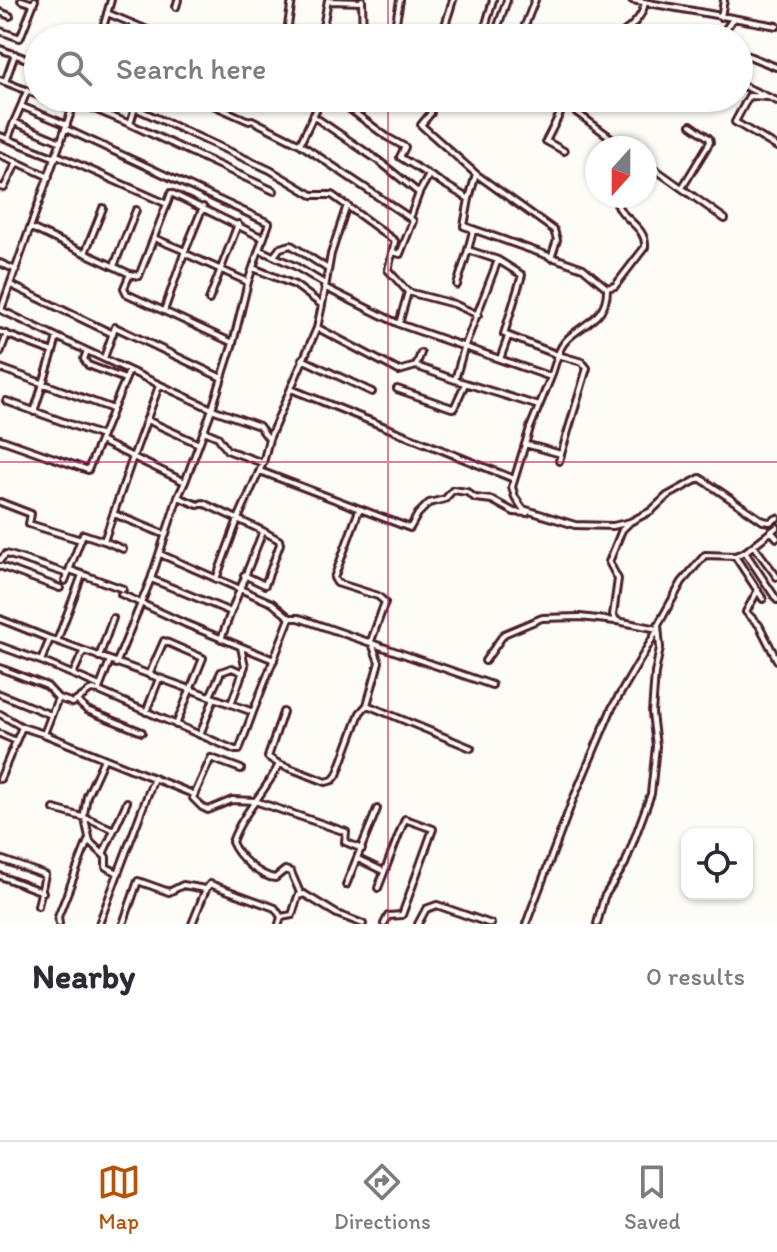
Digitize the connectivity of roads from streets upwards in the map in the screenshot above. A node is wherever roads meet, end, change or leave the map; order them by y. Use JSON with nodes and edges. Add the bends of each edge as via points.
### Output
{"nodes":[{"id":1,"x":21,"y":0,"type":"edge"},
{"id":2,"x":111,"y":0,"type":"edge"},
{"id":3,"x":178,"y":0,"type":"edge"},
{"id":4,"x":292,"y":0,"type":"edge"},
{"id":5,"x":400,"y":0,"type":"edge"},
{"id":6,"x":453,"y":0,"type":"edge"},
{"id":7,"x":493,"y":0,"type":"edge"},
{"id":8,"x":507,"y":0,"type":"edge"},
{"id":9,"x":535,"y":0,"type":"edge"},
{"id":10,"x":632,"y":0,"type":"edge"},
{"id":11,"x":654,"y":0,"type":"edge"},
{"id":12,"x":670,"y":0,"type":"edge"},
{"id":13,"x":724,"y":0,"type":"edge"},
{"id":14,"x":328,"y":1,"type":"edge"},
{"id":15,"x":362,"y":1,"type":"edge"},
{"id":16,"x":34,"y":2,"type":"edge"},
{"id":17,"x":646,"y":2,"type":"junction"},
{"id":18,"x":176,"y":7,"type":"dead end"},
{"id":19,"x":679,"y":8,"type":"junction"},
{"id":20,"x":0,"y":12,"type":"edge"},
{"id":21,"x":107,"y":13,"type":"junction"},
{"id":22,"x":10,"y":16,"type":"dead end"},
{"id":23,"x":721,"y":17,"type":"junction"},
{"id":24,"x":733,"y":19,"type":"junction"},
{"id":25,"x":25,"y":24,"type":"edge"},
{"id":26,"x":104,"y":24,"type":"edge"},
{"id":27,"x":133,"y":24,"type":"edge"},
{"id":28,"x":288,"y":24,"type":"edge"},
{"id":29,"x":324,"y":24,"type":"edge"},
{"id":30,"x":363,"y":24,"type":"edge"},
{"id":31,"x":396,"y":24,"type":"edge"},
{"id":32,"x":445,"y":24,"type":"edge"},
{"id":33,"x":486,"y":24,"type":"edge"},
{"id":34,"x":499,"y":24,"type":"edge"},
{"id":35,"x":526,"y":24,"type":"edge"},
{"id":36,"x":632,"y":24,"type":"edge"},
{"id":37,"x":729,"y":24,"type":"edge"},
{"id":38,"x":777,"y":26,"type":"edge"},
{"id":39,"x":24,"y":28,"type":"edge"},
{"id":40,"x":0,"y":31,"type":"edge"},
{"id":41,"x":0,"y":49,"type":"edge"},
{"id":42,"x":15,"y":54,"type":"junction"},
{"id":43,"x":24,"y":58,"type":"dead end"},
{"id":44,"x":753,"y":58,"type":"edge"},
{"id":45,"x":776,"y":67,"type":"edge"},
{"id":46,"x":2,"y":81,"type":"edge"},
{"id":47,"x":24,"y":90,"type":"edge"},
{"id":48,"x":753,"y":90,"type":"edge"},
{"id":49,"x":753,"y":96,"type":"edge"},
{"id":50,"x":768,"y":97,"type":"junction"},
{"id":51,"x":24,"y":98,"type":"edge"},
{"id":52,"x":777,"y":101,"type":"edge"},
{"id":53,"x":21,"y":106,"type":"junction"},
{"id":54,"x":24,"y":107,"type":"edge"},
{"id":55,"x":34,"y":112,"type":"edge"},
{"id":56,"x":71,"y":112,"type":"edge"},
{"id":57,"x":104,"y":112,"type":"edge"},
{"id":58,"x":134,"y":112,"type":"edge"},
{"id":59,"x":144,"y":112,"type":"edge"},
{"id":60,"x":229,"y":112,"type":"edge"},
{"id":61,"x":315,"y":112,"type":"edge"},
{"id":62,"x":354,"y":112,"type":"edge"},
{"id":63,"x":431,"y":112,"type":"edge"},
{"id":64,"x":561,"y":112,"type":"edge"},
{"id":65,"x":576,"y":112,"type":"edge"},
{"id":66,"x":740,"y":112,"type":"edge"},
{"id":67,"x":313,"y":116,"type":"junction"},
{"id":68,"x":14,"y":122,"type":"junction"},
{"id":69,"x":130,"y":124,"type":"junction"},
{"id":70,"x":691,"y":125,"type":"dead end"},
{"id":71,"x":66,"y":127,"type":"junction"},
{"id":72,"x":609,"y":136,"type":"edge"},
{"id":73,"x":4,"y":138,"type":"edge"},
{"id":74,"x":61,"y":142,"type":"junction"},
{"id":75,"x":300,"y":144,"type":"junction"},
{"id":76,"x":0,"y":147,"type":"edge"},
{"id":77,"x":777,"y":147,"type":"edge"},
{"id":78,"x":564,"y":151,"type":"dead end"},
{"id":79,"x":0,"y":155,"type":"edge"},
{"id":80,"x":56,"y":156,"type":"junction"},
{"id":81,"x":17,"y":162,"type":"junction"},
{"id":82,"x":657,"y":170,"type":"edge"},
{"id":83,"x":476,"y":174,"type":"junction"},
{"id":84,"x":429,"y":175,"type":"junction"},
{"id":85,"x":49,"y":177,"type":"junction"},
{"id":86,"x":0,"y":187,"type":"edge"},
{"id":87,"x":682,"y":188,"type":"junction"},
{"id":88,"x":274,"y":191,"type":"dead end"},
{"id":89,"x":419,"y":193,"type":"junction"},
{"id":90,"x":469,"y":199,"type":"junction"},
{"id":91,"x":167,"y":204,"type":"junction"},
{"id":92,"x":347,"y":205,"type":"junction"},
{"id":93,"x":203,"y":207,"type":"junction"},
{"id":94,"x":103,"y":208,"type":"dead end"},
{"id":95,"x":619,"y":208,"type":"edge"},
{"id":96,"x":136,"y":210,"type":"dead end"},
{"id":97,"x":410,"y":218,"type":"junction"},
{"id":98,"x":725,"y":219,"type":"dead end"},
{"id":99,"x":238,"y":224,"type":"junction"},
{"id":100,"x":31,"y":228,"type":"junction"},
{"id":101,"x":473,"y":231,"type":"junction"},
{"id":102,"x":153,"y":238,"type":"junction"},
{"id":103,"x":263,"y":240,"type":"junction"},
{"id":104,"x":259,"y":250,"type":"junction"},
{"id":105,"x":468,"y":250,"type":"junction"},
{"id":106,"x":185,"y":252,"type":"junction"},
{"id":107,"x":393,"y":252,"type":"junction"},
{"id":108,"x":85,"y":253,"type":"junction"},
{"id":109,"x":274,"y":256,"type":"junction"},
{"id":110,"x":551,"y":258,"type":"junction"},
{"id":111,"x":498,"y":260,"type":"junction"},
{"id":112,"x":0,"y":263,"type":"edge"},
{"id":113,"x":114,"y":266,"type":"junction"},
{"id":114,"x":253,"y":268,"type":"junction"},
{"id":115,"x":220,"y":269,"type":"junction"},
{"id":116,"x":328,"y":269,"type":"junction"},
{"id":117,"x":16,"y":270,"type":"junction"},
{"id":118,"x":130,"y":274,"type":"junction"},
{"id":119,"x":248,"y":282,"type":"junction"},
{"id":120,"x":11,"y":285,"type":"junction"},
{"id":121,"x":457,"y":285,"type":"dead end"},
{"id":122,"x":325,"y":286,"type":"junction"},
{"id":123,"x":607,"y":288,"type":"junction"},
{"id":124,"x":0,"y":292,"type":"edge"},
{"id":125,"x":408,"y":292,"type":"junction"},
{"id":126,"x":6,"y":295,"type":"junction"},
{"id":127,"x":209,"y":300,"type":"dead end"},
{"id":128,"x":322,"y":305,"type":"junction"},
{"id":129,"x":1,"y":310,"type":"edge"},
{"id":130,"x":164,"y":311,"type":"junction"},
{"id":131,"x":478,"y":315,"type":"junction"},
{"id":132,"x":399,"y":324,"type":"junction"},
{"id":133,"x":317,"y":328,"type":"junction"},
{"id":134,"x":0,"y":332,"type":"edge"},
{"id":135,"x":7,"y":334,"type":"junction"},
{"id":136,"x":113,"y":334,"type":"junction"},
{"id":137,"x":57,"y":337,"type":"junction"},
{"id":138,"x":508,"y":337,"type":"junction"},
{"id":139,"x":233,"y":343,"type":"junction"},
{"id":140,"x":464,"y":348,"type":"junction"},
{"id":141,"x":87,"y":351,"type":"junction"},
{"id":142,"x":53,"y":352,"type":"junction"},
{"id":143,"x":0,"y":353,"type":"edge"},
{"id":144,"x":421,"y":353,"type":"dead end"},
{"id":145,"x":558,"y":355,"type":"junction"},
{"id":146,"x":104,"y":358,"type":"junction"},
{"id":147,"x":302,"y":359,"type":"junction"},
{"id":148,"x":500,"y":359,"type":"junction"},
{"id":149,"x":416,"y":366,"type":"junction"},
{"id":150,"x":0,"y":368,"type":"edge"},
{"id":151,"x":129,"y":370,"type":"junction"},
{"id":152,"x":551,"y":377,"type":"junction"},
{"id":153,"x":222,"y":378,"type":"junction"},
{"id":154,"x":125,"y":379,"type":"junction"},
{"id":155,"x":455,"y":380,"type":"junction"},
{"id":156,"x":44,"y":382,"type":"junction"},
{"id":157,"x":465,"y":384,"type":"junction"},
{"id":158,"x":159,"y":386,"type":"junction"},
{"id":159,"x":291,"y":389,"type":"junction"},
{"id":160,"x":397,"y":389,"type":"dead end"},
{"id":161,"x":372,"y":392,"type":"dead end"},
{"id":162,"x":6,"y":401,"type":"dead end"},
{"id":163,"x":539,"y":406,"type":"junction"},
{"id":164,"x":113,"y":409,"type":"junction"},
{"id":165,"x":212,"y":409,"type":"junction"},
{"id":166,"x":34,"y":412,"type":"junction"},
{"id":167,"x":147,"y":420,"type":"junction"},
{"id":168,"x":204,"y":430,"type":"junction"},
{"id":169,"x":0,"y":439,"type":"edge"},
{"id":170,"x":101,"y":439,"type":"junction"},
{"id":171,"x":269,"y":439,"type":"junction"},
{"id":172,"x":199,"y":444,"type":"junction"},
{"id":173,"x":525,"y":444,"type":"junction"},
{"id":174,"x":561,"y":454,"type":"junction"},
{"id":175,"x":133,"y":457,"type":"junction"},
{"id":176,"x":559,"y":461,"type":"dead end"},
{"id":177,"x":263,"y":463,"type":"junction"},
{"id":178,"x":260,"y":471,"type":"junction"},
{"id":179,"x":514,"y":479,"type":"junction"},
{"id":180,"x":185,"y":482,"type":"junction"},
{"id":181,"x":178,"y":497,"type":"junction"},
{"id":182,"x":0,"y":502,"type":"edge"},
{"id":183,"x":359,"y":510,"type":"junction"},
{"id":184,"x":533,"y":513,"type":"junction"},
{"id":185,"x":114,"y":514,"type":"junction"},
{"id":186,"x":777,"y":518,"type":"edge"},
{"id":187,"x":238,"y":519,"type":"junction"},
{"id":188,"x":630,"y":522,"type":"junction"},
{"id":189,"x":777,"y":527,"type":"edge"},
{"id":190,"x":263,"y":531,"type":"junction"},
{"id":191,"x":771,"y":531,"type":"junction"},
{"id":192,"x":166,"y":535,"type":"junction"},
{"id":193,"x":777,"y":538,"type":"edge"},
{"id":194,"x":81,"y":540,"type":"junction"},
{"id":195,"x":104,"y":541,"type":"junction"},
{"id":196,"x":754,"y":546,"type":"junction"},
{"id":197,"x":123,"y":549,"type":"dead end"},
{"id":198,"x":745,"y":552,"type":"junction"},
{"id":199,"x":160,"y":554,"type":"junction"},
{"id":200,"x":735,"y":556,"type":"junction"},
{"id":201,"x":0,"y":560,"type":"edge"},
{"id":202,"x":0,"y":566,"type":"edge"},
{"id":203,"x":69,"y":572,"type":"junction"},
{"id":204,"x":82,"y":575,"type":"junction"},
{"id":205,"x":244,"y":575,"type":"junction"},
{"id":206,"x":777,"y":577,"type":"edge"},
{"id":207,"x":151,"y":579,"type":"junction"},
{"id":208,"x":216,"y":579,"type":"junction"},
{"id":209,"x":65,"y":581,"type":"dead end"},
{"id":210,"x":60,"y":588,"type":"dead end"},
{"id":211,"x":240,"y":589,"type":"junction"},
{"id":212,"x":758,"y":590,"type":"junction"},
{"id":213,"x":763,"y":599,"type":"dead end"},
{"id":214,"x":777,"y":600,"type":"edge"},
{"id":215,"x":142,"y":603,"type":"junction"},
{"id":216,"x":231,"y":612,"type":"junction"},
{"id":217,"x":113,"y":618,"type":"dead end"},
{"id":218,"x":290,"y":618,"type":"junction"},
{"id":219,"x":0,"y":619,"type":"edge"},
{"id":220,"x":617,"y":621,"type":"junction"},
{"id":221,"x":658,"y":629,"type":"junction"},
{"id":222,"x":50,"y":639,"type":"junction"},
{"id":223,"x":221,"y":639,"type":"junction"},
{"id":224,"x":57,"y":641,"type":"junction"},
{"id":225,"x":370,"y":644,"type":"junction"},
{"id":226,"x":0,"y":646,"type":"edge"},
{"id":227,"x":241,"y":647,"type":"junction"},
{"id":228,"x":83,"y":652,"type":"junction"},
{"id":229,"x":776,"y":657,"type":"edge"},
{"id":230,"x":98,"y":658,"type":"junction"},
{"id":231,"x":274,"y":660,"type":"junction"},
{"id":232,"x":41,"y":661,"type":"junction"},
{"id":233,"x":485,"y":661,"type":"dead end"},
{"id":234,"x":113,"y":663,"type":"junction"},
{"id":235,"x":0,"y":668,"type":"edge"},
{"id":236,"x":244,"y":673,"type":"junction"},
{"id":237,"x":73,"y":674,"type":"junction"},
{"id":238,"x":149,"y":675,"type":"junction"},
{"id":239,"x":159,"y":679,"type":"junction"},
{"id":240,"x":492,"y":685,"type":"dead end"},
{"id":241,"x":99,"y":688,"type":"junction"},
{"id":242,"x":191,"y":688,"type":"junction"},
{"id":243,"x":0,"y":694,"type":"edge"},
{"id":244,"x":212,"y":697,"type":"junction"},
{"id":245,"x":58,"y":698,"type":"junction"},
{"id":246,"x":78,"y":702,"type":"junction"},
{"id":247,"x":231,"y":704,"type":"junction"},
{"id":248,"x":367,"y":705,"type":"junction"},
{"id":249,"x":146,"y":712,"type":"junction"},
{"id":250,"x":253,"y":712,"type":"junction"},
{"id":251,"x":283,"y":712,"type":"dead end"},
{"id":252,"x":0,"y":714,"type":"edge"},
{"id":253,"x":51,"y":715,"type":"junction"},
{"id":254,"x":176,"y":725,"type":"junction"},
{"id":255,"x":22,"y":727,"type":"junction"},
{"id":256,"x":142,"y":732,"type":"dead end"},
{"id":257,"x":0,"y":734,"type":"edge"},
{"id":258,"x":44,"y":734,"type":"junction"},
{"id":259,"x":200,"y":735,"type":"junction"},
{"id":260,"x":16,"y":741,"type":"junction"},
{"id":261,"x":471,"y":748,"type":"dead end"},
{"id":262,"x":105,"y":758,"type":"junction"},
{"id":263,"x":279,"y":764,"type":"junction"},
{"id":264,"x":241,"y":769,"type":"dead end"},
{"id":265,"x":154,"y":778,"type":"junction"},
{"id":266,"x":0,"y":779,"type":"edge"},
{"id":267,"x":193,"y":794,"type":"junction"},
{"id":268,"x":255,"y":801,"type":"junction"},
{"id":269,"x":127,"y":802,"type":"dead end"},
{"id":270,"x":54,"y":809,"type":"dead end"},
{"id":271,"x":377,"y":809,"type":"dead end"},
{"id":272,"x":85,"y":818,"type":"junction"},
{"id":273,"x":114,"y":830,"type":"junction"},
{"id":274,"x":89,"y":838,"type":"junction"},
{"id":275,"x":362,"y":849,"type":"junction"},
{"id":276,"x":103,"y":854,"type":"junction"},
{"id":277,"x":0,"y":859,"type":"edge"},
{"id":278,"x":358,"y":859,"type":"junction"},
{"id":279,"x":383,"y":871,"type":"junction"},
{"id":280,"x":118,"y":873,"type":"junction"},
{"id":281,"x":0,"y":876,"type":"edge"},
{"id":282,"x":346,"y":885,"type":"dead end"},
{"id":283,"x":378,"y":888,"type":"dead end"},
{"id":284,"x":206,"y":889,"type":"junction"},
{"id":285,"x":43,"y":892,"type":"junction"},
{"id":286,"x":301,"y":895,"type":"junction"},
{"id":287,"x":38,"y":906,"type":"dead end"},
{"id":288,"x":281,"y":917,"type":"junction"},
{"id":289,"x":59,"y":924,"type":"edge"},
{"id":290,"x":99,"y":924,"type":"edge"},
{"id":291,"x":123,"y":924,"type":"edge"},
{"id":292,"x":192,"y":924,"type":"edge"},
{"id":293,"x":279,"y":924,"type":"edge"},
{"id":294,"x":363,"y":924,"type":"edge"},
{"id":295,"x":384,"y":924,"type":"edge"},
{"id":296,"x":418,"y":924,"type":"edge"},
{"id":297,"x":491,"y":924,"type":"edge"},
{"id":298,"x":526,"y":924,"type":"edge"},
{"id":299,"x":597,"y":924,"type":"edge"}],
"edges":[{"from":1,"to":16,"type":"street"},
{"from":2,"to":21,"type":"street"},
{"from":3,"to":18,"type":"street"},
{"from":4,"to":28,"type":"street"},
{"from":5,"to":31,"type":"street"},
{"from":6,"to":32,"type":"street"},
{"from":7,"to":33,"type":"street"},
{"from":8,"to":34,"type":"street"},
{"from":9,"to":35,"type":"street"},
{"from":10,"to":17,"type":"street"},
{"from":11,"to":17,"type":"street"},
{"from":12,"to":19,"type":"street"},
{"from":13,"to":23,"type":"street"},
{"from":14,"to":15,"type":"street"},
{"from":14,"to":29,"type":"street"},
{"from":15,"to":30,"type":"street"},
{"from":16,"to":25,"type":"street"},
{"from":17,"to":19,"type":"street"},
{"from":17,"to":36,"type":"street"},
{"from":19,"to":23,"type":"street"},
{"from":20,"to":22,"type":"street"},
{"from":21,"to":26,"type":"street"},
{"from":21,"to":27,"type":"street"},
{"from":23,"to":24,"type":"street"},
{"from":24,"to":37,"type":"street"},
{"from":24,"to":38,"type":"street"},
{"from":39,"to":40,"type":"street","via":[[20,38]]},
{"from":41,"to":42,"type":"street"},
{"from":42,"to":43,"type":"street"},
{"from":42,"to":46,"type":"street"},
{"from":44,"to":45,"type":"street"},
{"from":46,"to":47,"type":"street"},
{"from":48,"to":50,"type":"street"},
{"from":49,"to":50,"type":"street"},
{"from":50,"to":52,"type":"street"},
{"from":51,"to":53,"type":"street"},
{"from":53,"to":54,"type":"street"},
{"from":53,"to":68,"type":"street"},
{"from":55,"to":71,"type":"street"},
{"from":56,"to":71,"type":"street"},
{"from":57,"to":69,"type":"street"},
{"from":58,"to":69,"type":"street"},
{"from":59,"to":92,"type":"street","via":[[312,195],[332,195]]},
{"from":60,"to":75,"type":"street"},
{"from":61,"to":67,"type":"street"},
{"from":62,"to":84,"type":"street","via":[[405,147],[400,157]]},
{"from":63,"to":83,"type":"street","via":[[421,125]]},
{"from":64,"to":78,"type":"street","via":[[546,141]]},
{"from":65,"to":72,"type":"street"},
{"from":66,"to":77,"type":"street","via":[[735,122]]},
{"from":67,"to":75,"type":"street"},
{"from":67,"to":89,"type":"street"},
{"from":68,"to":73,"type":"street"},
{"from":68,"to":74,"type":"street"},
{"from":69,"to":88,"type":"street"},
{"from":70,"to":87,"type":"street","via":[[710,142]]},
{"from":71,"to":74,"type":"street"},
{"from":71,"to":103,"type":"street","via":[[269,223]]},
{"from":73,"to":76,"type":"street"},
{"from":73,"to":80,"type":"street"},
{"from":74,"to":80,"type":"street"},
{"from":75,"to":97,"type":"street"},
{"from":79,"to":81,"type":"street"},
{"from":80,"to":85,"type":"street"},
{"from":80,"to":91,"type":"street"},
{"from":81,"to":85,"type":"street"},
{"from":81,"to":86,"type":"street"},
{"from":82,"to":87,"type":"street"},
{"from":83,"to":90,"type":"street"},
{"from":83,"to":110,"type":"street","via":[[554,230],[557,240]]},
{"from":84,"to":89,"type":"street"},
{"from":84,"to":90,"type":"street"},
{"from":85,"to":100,"type":"street"},
{"from":87,"to":98,"type":"street"},
{"from":89,"to":97,"type":"street"},
{"from":90,"to":101,"type":"street","via":[[464,226]]},
{"from":91,"to":93,"type":"street","via":[[171,193]]},
{"from":91,"to":102,"type":"street"},
{"from":92,"to":107,"type":"street","via":[[393,239]]},
{"from":92,"to":116,"type":"street"},
{"from":93,"to":99,"type":"street"},
{"from":93,"to":106,"type":"street"},
{"from":94,"to":108,"type":"street"},
{"from":95,"to":123,"type":"street","via":[[644,233],[645,247],[615,286]]},
{"from":96,"to":113,"type":"street"},
{"from":97,"to":107,"type":"street","via":[[400,254]]},
{"from":99,"to":103,"type":"street"},
{"from":99,"to":115,"type":"street"},
{"from":100,"to":108,"type":"street"},
{"from":100,"to":117,"type":"street"},
{"from":101,"to":105,"type":"street"},
{"from":101,"to":110,"type":"street"},
{"from":102,"to":106,"type":"street"},
{"from":102,"to":118,"type":"street","via":[[139,276]]},
{"from":103,"to":104,"type":"street"},
{"from":104,"to":109,"type":"street"},
{"from":104,"to":114,"type":"street"},
{"from":105,"to":111,"type":"street"},
{"from":105,"to":121,"type":"street"},
{"from":106,"to":115,"type":"street"},
{"from":106,"to":130,"type":"street"},
{"from":107,"to":125,"type":"street","via":[[388,270]]},
{"from":108,"to":113,"type":"street"},
{"from":109,"to":116,"type":"street","via":[[291,245]]},
{"from":109,"to":122,"type":"street"},
{"from":110,"to":123,"type":"street","via":[[583,268]]},
{"from":111,"to":131,"type":"street"},
{"from":111,"to":138,"type":"street","via":[[522,275],[505,326]]},
{"from":112,"to":117,"type":"street"},
{"from":113,"to":118,"type":"street"},
{"from":114,"to":119,"type":"street"},
{"from":114,"to":128,"type":"street","via":[[295,285]]},
{"from":115,"to":119,"type":"street"},
{"from":115,"to":127,"type":"street"},
{"from":116,"to":122,"type":"street"},
{"from":117,"to":120,"type":"street"},
{"from":118,"to":130,"type":"street","via":[[127,294]]},
{"from":119,"to":139,"type":"street"},
{"from":120,"to":126,"type":"street"},
{"from":120,"to":136,"type":"street"},
{"from":122,"to":128,"type":"street"},
{"from":122,"to":132,"type":"street"},
{"from":123,"to":145,"type":"street","via":[[600,314],[565,341]]},
{"from":124,"to":126,"type":"street"},
{"from":125,"to":131,"type":"street"},
{"from":125,"to":132,"type":"street"},
{"from":126,"to":129,"type":"street"},
{"from":128,"to":133,"type":"street"},
{"from":129,"to":137,"type":"street"},
{"from":130,"to":139,"type":"street"},
{"from":131,"to":140,"type":"street"},
{"from":132,"to":140,"type":"street"},
{"from":133,"to":147,"type":"street"},
{"from":133,"to":149,"type":"street","via":[[399,371]]},
{"from":134,"to":135,"type":"street"},
{"from":135,"to":142,"type":"street"},
{"from":135,"to":143,"type":"street"},
{"from":136,"to":146,"type":"street"},
{"from":136,"to":153,"type":"street","via":[[115,327]]},
{"from":137,"to":141,"type":"street"},
{"from":137,"to":142,"type":"street"},
{"from":138,"to":145,"type":"street"},
{"from":138,"to":148,"type":"street"},
{"from":139,"to":153,"type":"street"},
{"from":140,"to":148,"type":"street"},
{"from":140,"to":155,"type":"street"},
{"from":141,"to":146,"type":"street"},
{"from":141,"to":154,"type":"street","via":[[88,365]]},
{"from":142,"to":156,"type":"street"},
{"from":144,"to":149,"type":"street"},
{"from":145,"to":152,"type":"street"},
{"from":145,"to":174,"type":"street","via":[[587,365]]},
{"from":146,"to":151,"type":"street"},
{"from":147,"to":159,"type":"street"},
{"from":147,"to":161,"type":"street"},
{"from":148,"to":152,"type":"street"},
{"from":149,"to":155,"type":"street"},
{"from":150,"to":156,"type":"street"},
{"from":151,"to":154,"type":"street"},
{"from":151,"to":158,"type":"street"},
{"from":152,"to":163,"type":"street"},
{"from":153,"to":165,"type":"street"},
{"from":154,"to":164,"type":"street"},
{"from":155,"to":157,"type":"street"},
{"from":156,"to":164,"type":"street"},
{"from":156,"to":166,"type":"street"},
{"from":157,"to":160,"type":"street","via":[[454,408]]},
{"from":157,"to":163,"type":"street"},
{"from":158,"to":165,"type":"street"},
{"from":158,"to":167,"type":"street"},
{"from":159,"to":171,"type":"street"},
{"from":159,"to":179,"type":"street"},
{"from":162,"to":166,"type":"street"},
{"from":163,"to":173,"type":"street"},
{"from":164,"to":170,"type":"street"},
{"from":165,"to":168,"type":"street"},
{"from":165,"to":171,"type":"street","via":[[259,426]]},
{"from":166,"to":170,"type":"street"},
{"from":167,"to":172,"type":"street"},
{"from":167,"to":175,"type":"street"},
{"from":168,"to":172,"type":"street"},
{"from":168,"to":177,"type":"street","via":[[227,450]]},
{"from":169,"to":170,"type":"street","via":[[88,470]]},
{"from":170,"to":175,"type":"street"},
{"from":171,"to":177,"type":"street"},
{"from":172,"to":180,"type":"street"},
{"from":173,"to":174,"type":"street"},
{"from":173,"to":179,"type":"street"},
{"from":174,"to":176,"type":"street"},
{"from":175,"to":180,"type":"street"},
{"from":175,"to":185,"type":"street"},
{"from":177,"to":178,"type":"street"},
{"from":178,"to":183,"type":"street"},
{"from":178,"to":187,"type":"street"},
{"from":179,"to":184,"type":"street","via":[[515,497]]},
{"from":180,"to":181,"type":"street"},
{"from":181,"to":187,"type":"street"},
{"from":181,"to":192,"type":"street"},
{"from":182,"to":194,"type":"street","via":[[31,514],[29,524]]},
{"from":183,"to":184,"type":"street","via":[[410,528],[429,503],[445,499],[453,490],[514,512]]},
{"from":183,"to":225,"type":"street","via":[[334,578],[384,600]]},
{"from":184,"to":188,"type":"street","via":[[584,526]]},
{"from":185,"to":192,"type":"street"},
{"from":185,"to":195,"type":"street"},
{"from":186,"to":188,"type":"street","via":[[763,521],[698,478]]},
{"from":187,"to":190,"type":"street"},
{"from":187,"to":208,"type":"street"},
{"from":188,"to":220,"type":"street","via":[[609,562],[618,579],[613,615]]},
{"from":189,"to":191,"type":"street"},
{"from":190,"to":205,"type":"street"},
{"from":190,"to":205,"type":"street","via":[[280,544],[265,585]]},
{"from":191,"to":193,"type":"street"},
{"from":191,"to":196,"type":"street"},
{"from":192,"to":199,"type":"street"},
{"from":194,"to":195,"type":"street","via":[[83,534]]},
{"from":194,"to":203,"type":"street"},
{"from":195,"to":197,"type":"street"},
{"from":196,"to":198,"type":"street"},
{"from":196,"to":206,"type":"street"},
{"from":198,"to":200,"type":"street"},
{"from":198,"to":214,"type":"street"},
{"from":199,"to":207,"type":"street"},
{"from":199,"to":208,"type":"street"},
{"from":200,"to":212,"type":"street"},
{"from":200,"to":221,"type":"street","via":[[705,555],[682,582]]},
{"from":201,"to":203,"type":"street","via":[[6,554]]},
{"from":202,"to":210,"type":"street"},
{"from":203,"to":204,"type":"street"},
{"from":203,"to":209,"type":"street"},
{"from":204,"to":215,"type":"street"},
{"from":204,"to":224,"type":"street"},
{"from":205,"to":211,"type":"street"},
{"from":207,"to":215,"type":"street"},
{"from":207,"to":216,"type":"street"},
{"from":208,"to":211,"type":"street"},
{"from":211,"to":216,"type":"street"},
{"from":211,"to":218,"type":"street"},
{"from":212,"to":213,"type":"street"},
{"from":212,"to":229,"type":"street","via":[[746,612]]},
{"from":215,"to":223,"type":"street"},
{"from":215,"to":234,"type":"street"},
{"from":216,"to":223,"type":"street"},
{"from":217,"to":230,"type":"street"},
{"from":218,"to":225,"type":"street"},
{"from":218,"to":231,"type":"street"},
{"from":219,"to":222,"type":"street"},
{"from":220,"to":221,"type":"street"},
{"from":220,"to":233,"type":"street","via":[[542,618],[504,634]]},
{"from":221,"to":298,"type":"street","via":[[612,708]]},
{"from":221,"to":299,"type":"street","via":[[651,794]]},
{"from":222,"to":224,"type":"street"},
{"from":222,"to":232,"type":"street"},
{"from":223,"to":227,"type":"street"},
{"from":224,"to":228,"type":"street"},
{"from":225,"to":240,"type":"street"},
{"from":225,"to":248,"type":"street","via":[[379,662]]},
{"from":226,"to":232,"type":"street"},
{"from":227,"to":231,"type":"street"},
{"from":227,"to":236,"type":"street"},
{"from":228,"to":230,"type":"street"},
{"from":228,"to":237,"type":"street"},
{"from":230,"to":234,"type":"street"},
{"from":231,"to":250,"type":"street"},
{"from":232,"to":237,"type":"street"},
{"from":234,"to":238,"type":"street"},
{"from":234,"to":241,"type":"street"},
{"from":235,"to":245,"type":"street","via":[[47,686]]},
{"from":236,"to":244,"type":"street","via":[[232,668],[221,672]]},
{"from":236,"to":247,"type":"street"},
{"from":237,"to":241,"type":"street"},
{"from":238,"to":239,"type":"street"},
{"from":238,"to":242,"type":"street","via":[[160,644],[166,641],[203,658]]},
{"from":239,"to":242,"type":"street"},
{"from":239,"to":249,"type":"street"},
{"from":241,"to":246,"type":"street"},
{"from":241,"to":249,"type":"street"},
{"from":242,"to":244,"type":"street"},
{"from":242,"to":254,"type":"street"},
{"from":243,"to":253,"type":"street"},
{"from":244,"to":247,"type":"street"},
{"from":244,"to":259,"type":"street"},
{"from":245,"to":246,"type":"street"},
{"from":245,"to":253,"type":"street"},
{"from":246,"to":256,"type":"street"},
{"from":247,"to":250,"type":"street"},
{"from":248,"to":261,"type":"street"},
{"from":248,"to":263,"type":"street","via":[[333,780]]},
{"from":249,"to":254,"type":"street"},
{"from":250,"to":259,"type":"street","via":[[239,750]]},
{"from":251,"to":263,"type":"street","via":[[268,755]]},
{"from":252,"to":255,"type":"street"},
{"from":253,"to":258,"type":"street"},
{"from":254,"to":259,"type":"street"},
{"from":255,"to":258,"type":"street"},
{"from":255,"to":260,"type":"street"},
{"from":257,"to":260,"type":"street"},
{"from":258,"to":262,"type":"street"},
{"from":260,"to":266,"type":"street"},
{"from":262,"to":265,"type":"street"},
{"from":262,"to":272,"type":"street","via":[[87,796]]},
{"from":263,"to":268,"type":"street"},
{"from":264,"to":267,"type":"street","via":[[211,758]]},
{"from":265,"to":267,"type":"street"},
{"from":265,"to":280,"type":"street"},
{"from":267,"to":268,"type":"street","via":[[208,810],[232,800]]},
{"from":268,"to":275,"type":"street","via":[[346,832],[345,842]]},
{"from":268,"to":286,"type":"street","via":[[233,847],[270,878],[291,872]]},
{"from":269,"to":273,"type":"street"},
{"from":270,"to":272,"type":"street"},
{"from":271,"to":275,"type":"street"},
{"from":272,"to":273,"type":"street"},
{"from":272,"to":274,"type":"street"},
{"from":273,"to":276,"type":"street"},
{"from":274,"to":276,"type":"street"},
{"from":274,"to":289,"type":"street"},
{"from":275,"to":278,"type":"street"},
{"from":276,"to":280,"type":"street","via":[[106,867]]},
{"from":277,"to":285,"type":"street","via":[[45,875]]},
{"from":278,"to":279,"type":"street"},
{"from":278,"to":282,"type":"street"},
{"from":279,"to":283,"type":"street"},
{"from":279,"to":295,"type":"street","via":[[405,819],[433,829],[402,915],[388,916]]},
{"from":280,"to":290,"type":"street"},
{"from":281,"to":285,"type":"street"},
{"from":284,"to":288,"type":"street","via":[[214,885],[272,906]]},
{"from":284,"to":291,"type":"street","via":[[183,885],[169,892],[138,881]]},
{"from":284,"to":292,"type":"street"},
{"from":285,"to":287,"type":"street"},
{"from":286,"to":288,"type":"street","via":[[292,915]]},
{"from":286,"to":294,"type":"street"},
{"from":288,"to":293,"type":"street"},
{"from":296,"to":297,"type":"street","via":[[426,909],[437,905]]}]}
